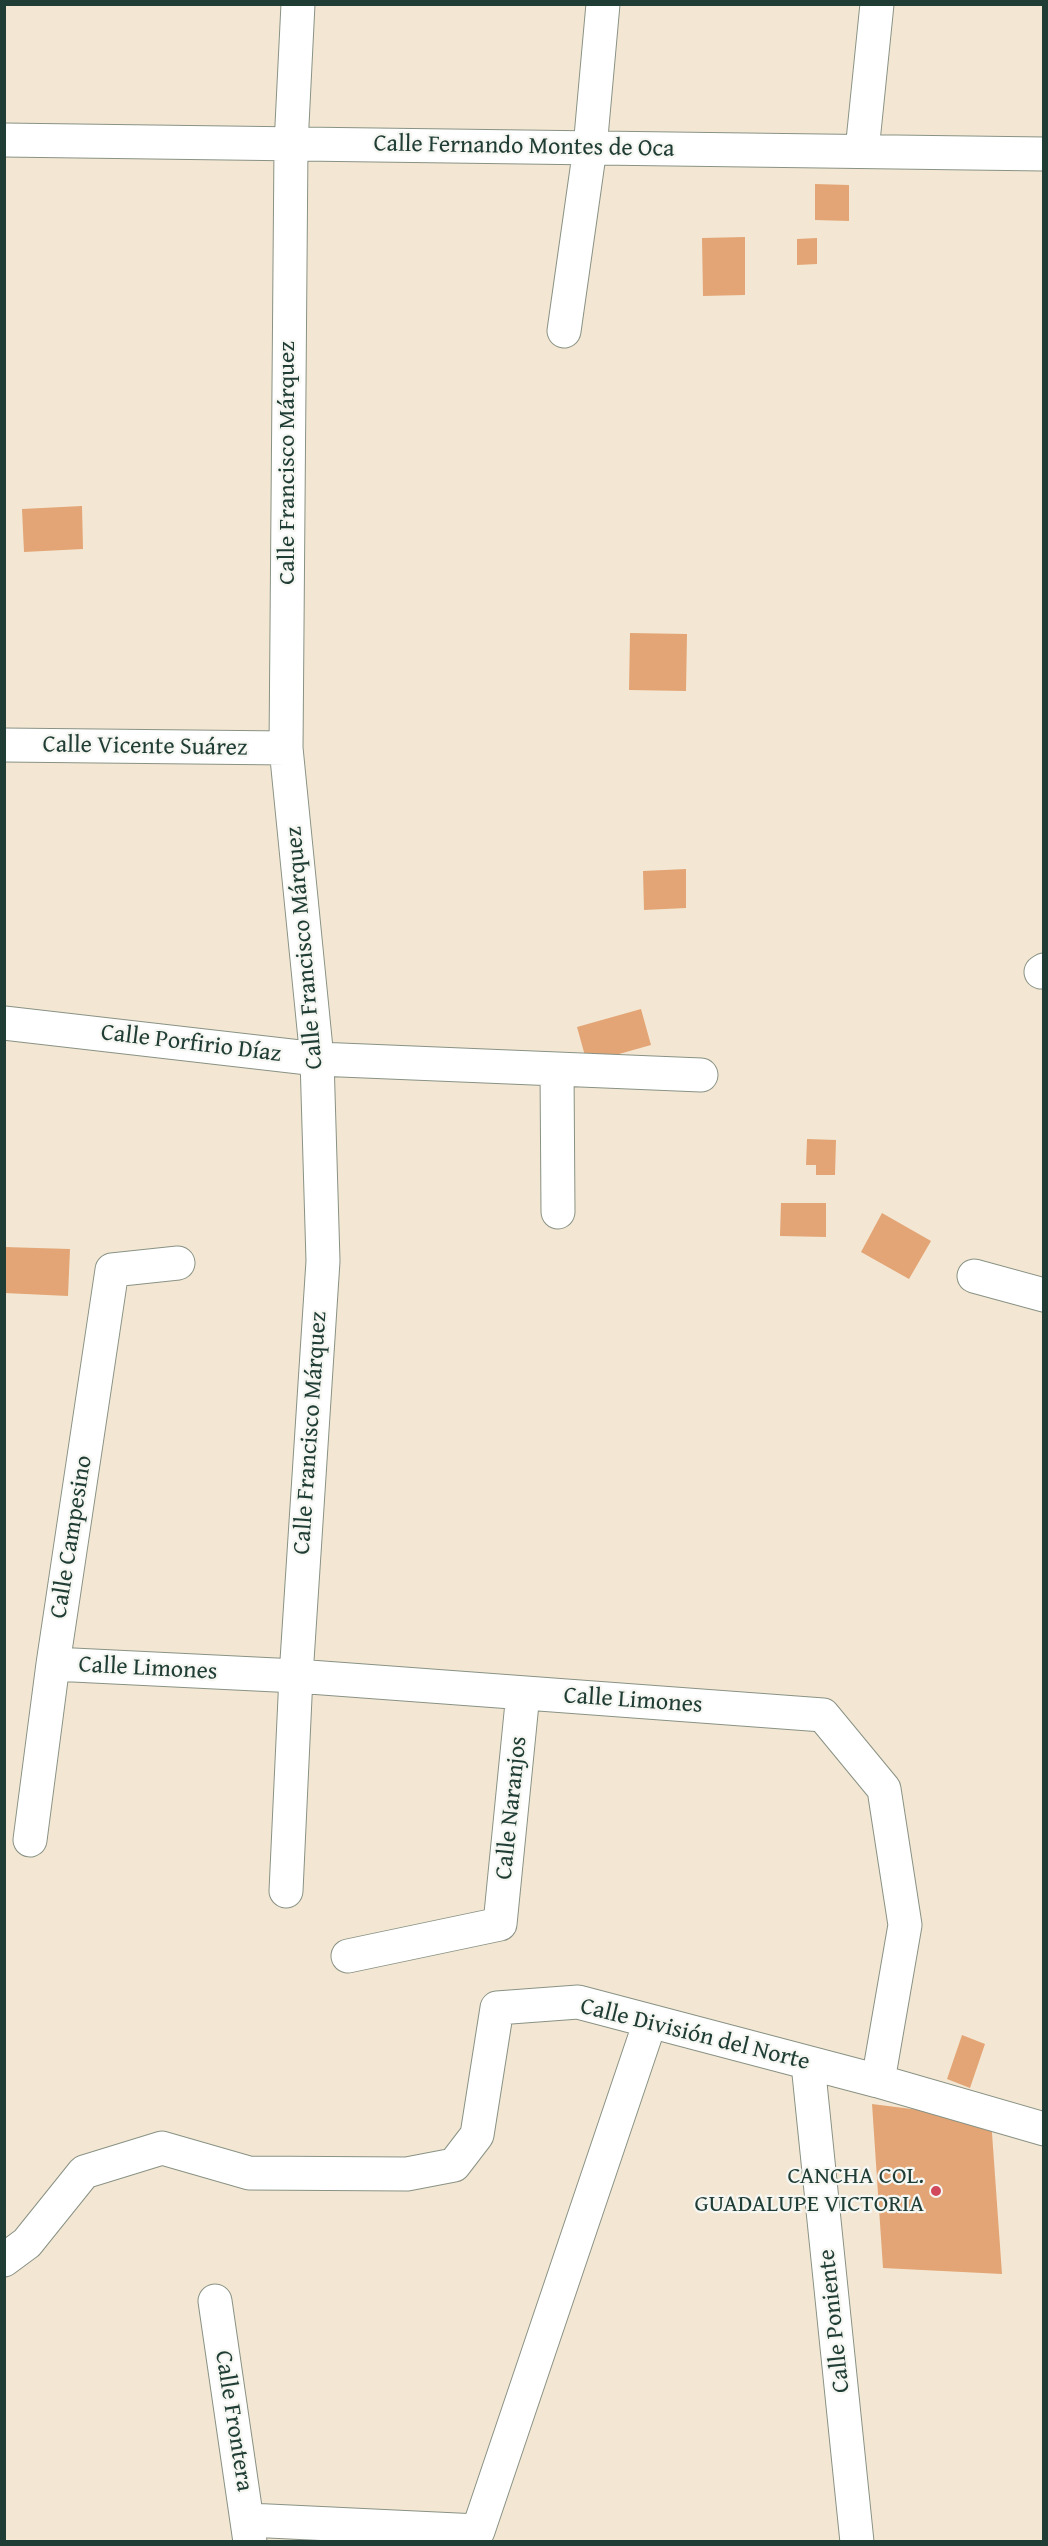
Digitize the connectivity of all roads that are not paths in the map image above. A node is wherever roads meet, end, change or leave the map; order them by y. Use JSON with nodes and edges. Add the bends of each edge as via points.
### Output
{"nodes":[{"id":1,"x":298,"y":4,"type":"edge"},
{"id":2,"x":603,"y":4,"type":"edge"},
{"id":3,"x":877,"y":4,"type":"edge"},
{"id":4,"x":4,"y":140,"type":"edge"},
{"id":5,"x":291,"y":145,"type":"junction"},
{"id":6,"x":590,"y":148,"type":"junction"},
{"id":7,"x":862,"y":151,"type":"junction"},
{"id":8,"x":1044,"y":154,"type":"edge"},
{"id":9,"x":564,"y":331,"type":"dead end"},
{"id":10,"x":4,"y":745,"type":"edge"},
{"id":11,"x":286,"y":748,"type":"junction"},
{"id":12,"x":4,"y":1023,"type":"edge"},
{"id":13,"x":317,"y":1059,"type":"junction"},
{"id":14,"x":557,"y":1069,"type":"junction"},
{"id":15,"x":701,"y":1075,"type":"dead end"},
{"id":16,"x":558,"y":1212,"type":"dead end"},
{"id":17,"x":178,"y":1263,"type":"dead end"},
{"id":18,"x":974,"y":1276,"type":"dead end"},
{"id":19,"x":1044,"y":1295,"type":"edge"},
{"id":20,"x":53,"y":1664,"type":"junction"},
{"id":21,"x":296,"y":1676,"type":"junction"},
{"id":22,"x":523,"y":1693,"type":"junction"},
{"id":23,"x":30,"y":1840,"type":"dead end"},
{"id":24,"x":286,"y":1891,"type":"dead end"},
{"id":25,"x":348,"y":1956,"type":"dead end"},
{"id":26,"x":650,"y":2022,"type":"junction"},
{"id":27,"x":808,"y":2064,"type":"junction"},
{"id":28,"x":878,"y":2081,"type":"junction"},
{"id":29,"x":1044,"y":2128,"type":"edge"},
{"id":30,"x":4,"y":2260,"type":"edge"},
{"id":31,"x":215,"y":2301,"type":"dead end"},
{"id":32,"x":249,"y":2531,"type":"edge"},
{"id":33,"x":857,"y":2541,"type":"edge"}],
"edges":[{"from":1,"to":5,"type":"street","name":"Calle Francisco Márquez"},
{"from":2,"to":6,"type":"street"},
{"from":3,"to":7,"type":"street"},
{"from":4,"to":5,"type":"street","name":"Calle Fernando Montes de Oca"},
{"from":5,"to":6,"type":"street","name":"Calle Fernando Montes de Oca"},
{"from":5,"to":11,"type":"street","name":"Calle Francisco Márquez"},
{"from":6,"to":7,"type":"street","name":"Calle Fernando Montes de Oca"},
{"from":6,"to":9,"type":"street"},
{"from":7,"to":8,"type":"street","name":"Calle Fernando Montes de Oca"},
{"from":10,"to":11,"type":"street","name":"Calle Vicente Suárez"},
{"from":11,"to":13,"type":"street","name":"Calle Francisco Márquez"},
{"from":12,"to":13,"type":"street","name":"Calle Porfirio Díaz"},
{"from":13,"to":14,"type":"street","name":"Calle Porfirio Díaz"},
{"from":13,"to":21,"type":"street","name":"Calle Francisco Márquez","via":[[323,1261]]},
{"from":14,"to":15,"type":"street","name":"Calle Porfirio Díaz"},
{"from":14,"to":16,"type":"street"},
{"from":17,"to":20,"type":"street","name":"Calle Campesino","via":[[112,1270]]},
{"from":18,"to":19,"type":"street"},
{"from":20,"to":21,"type":"street","name":"Calle Limones"},
{"from":20,"to":23,"type":"street","name":"Calle Campesino"},
{"from":21,"to":22,"type":"street","name":"Calle Limones"},
{"from":21,"to":24,"type":"street","name":"Calle Francisco Márquez"},
{"from":22,"to":25,"type":"street","name":"Calle Naranjos","via":[[500,1924]]},
{"from":22,"to":28,"type":"street","name":"Calle Limones","via":[[823,1715],[884,1789],[905,1925]]},
{"from":26,"to":27,"type":"street","name":"Calle División del Norte"},
{"from":26,"to":30,"type":"street","name":"Calle División del Norte","via":[[578,2002],[497,2008],[477,2135],[454,2165],[407,2174],[249,2173],[162,2148],[84,2172],[27,2243]]},
{"from":26,"to":32,"type":"street","via":[[478,2531]]},
{"from":27,"to":28,"type":"street","name":"Calle División del Norte"},
{"from":27,"to":33,"type":"street","name":"Calle Poniente"},
{"from":28,"to":29,"type":"street","name":"Calle División del Norte"},
{"from":31,"to":32,"type":"street","name":"Calle Frontera"}]}
